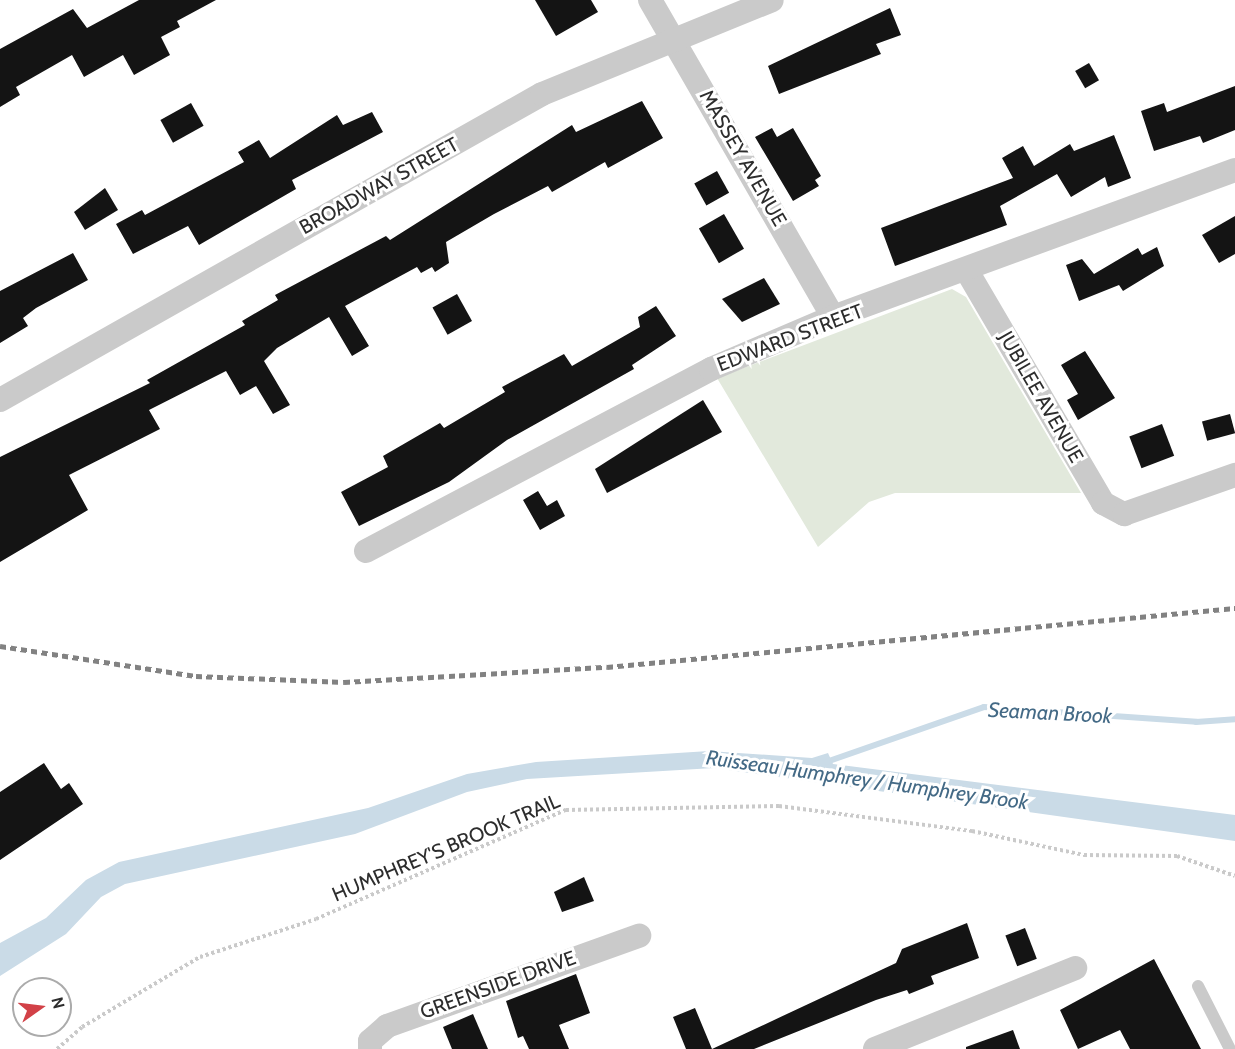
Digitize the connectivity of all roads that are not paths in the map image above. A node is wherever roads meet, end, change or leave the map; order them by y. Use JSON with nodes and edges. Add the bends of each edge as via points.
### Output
{"nodes":[{"id":1,"x":650,"y":0,"type":"edge"},
{"id":2,"x":772,"y":0,"type":"edge"},
{"id":3,"x":673,"y":38,"type":"junction"},
{"id":4,"x":1235,"y":170,"type":"edge"},
{"id":5,"x":967,"y":271,"type":"junction"},
{"id":6,"x":833,"y":317,"type":"junction"},
{"id":7,"x":0,"y":400,"type":"edge"},
{"id":8,"x":1235,"y":475,"type":"edge"},
{"id":9,"x":366,"y":551,"type":"dead end"},
{"id":10,"x":639,"y":936,"type":"dead end"},
{"id":11,"x":1075,"y":968,"type":"dead end"},
{"id":12,"x":1198,"y":986,"type":"dead end"},
{"id":13,"x":370,"y":1049,"type":"edge"},
{"id":14,"x":875,"y":1049,"type":"edge"},
{"id":15,"x":1230,"y":1049,"type":"edge"}],
"edges":[{"from":1,"to":3,"type":"street","name":"MASSEY AVENUE"},
{"from":2,"to":3,"type":"street","name":"BROADWAY STREET"},
{"from":3,"to":6,"type":"street","name":"MASSEY AVENUE"},
{"from":3,"to":7,"type":"street","name":"BROADWAY STREET","via":[[542,94]]},
{"from":4,"to":5,"type":"street","name":"EDWARD STREET"},
{"from":5,"to":6,"type":"street","name":"EDWARD STREET"},
{"from":5,"to":8,"type":"street","name":"JUBILEE AVENUE","via":[[1103,503],[1124,514]]},
{"from":6,"to":9,"type":"street","name":"EDWARD STREET","via":[[711,369]]},
{"from":10,"to":13,"type":"street","name":"GREENSIDE DRIVE","via":[[387,1026],[370,1041]]},
{"from":11,"to":14,"type":"street"},
{"from":12,"to":15,"type":"lane"}]}
